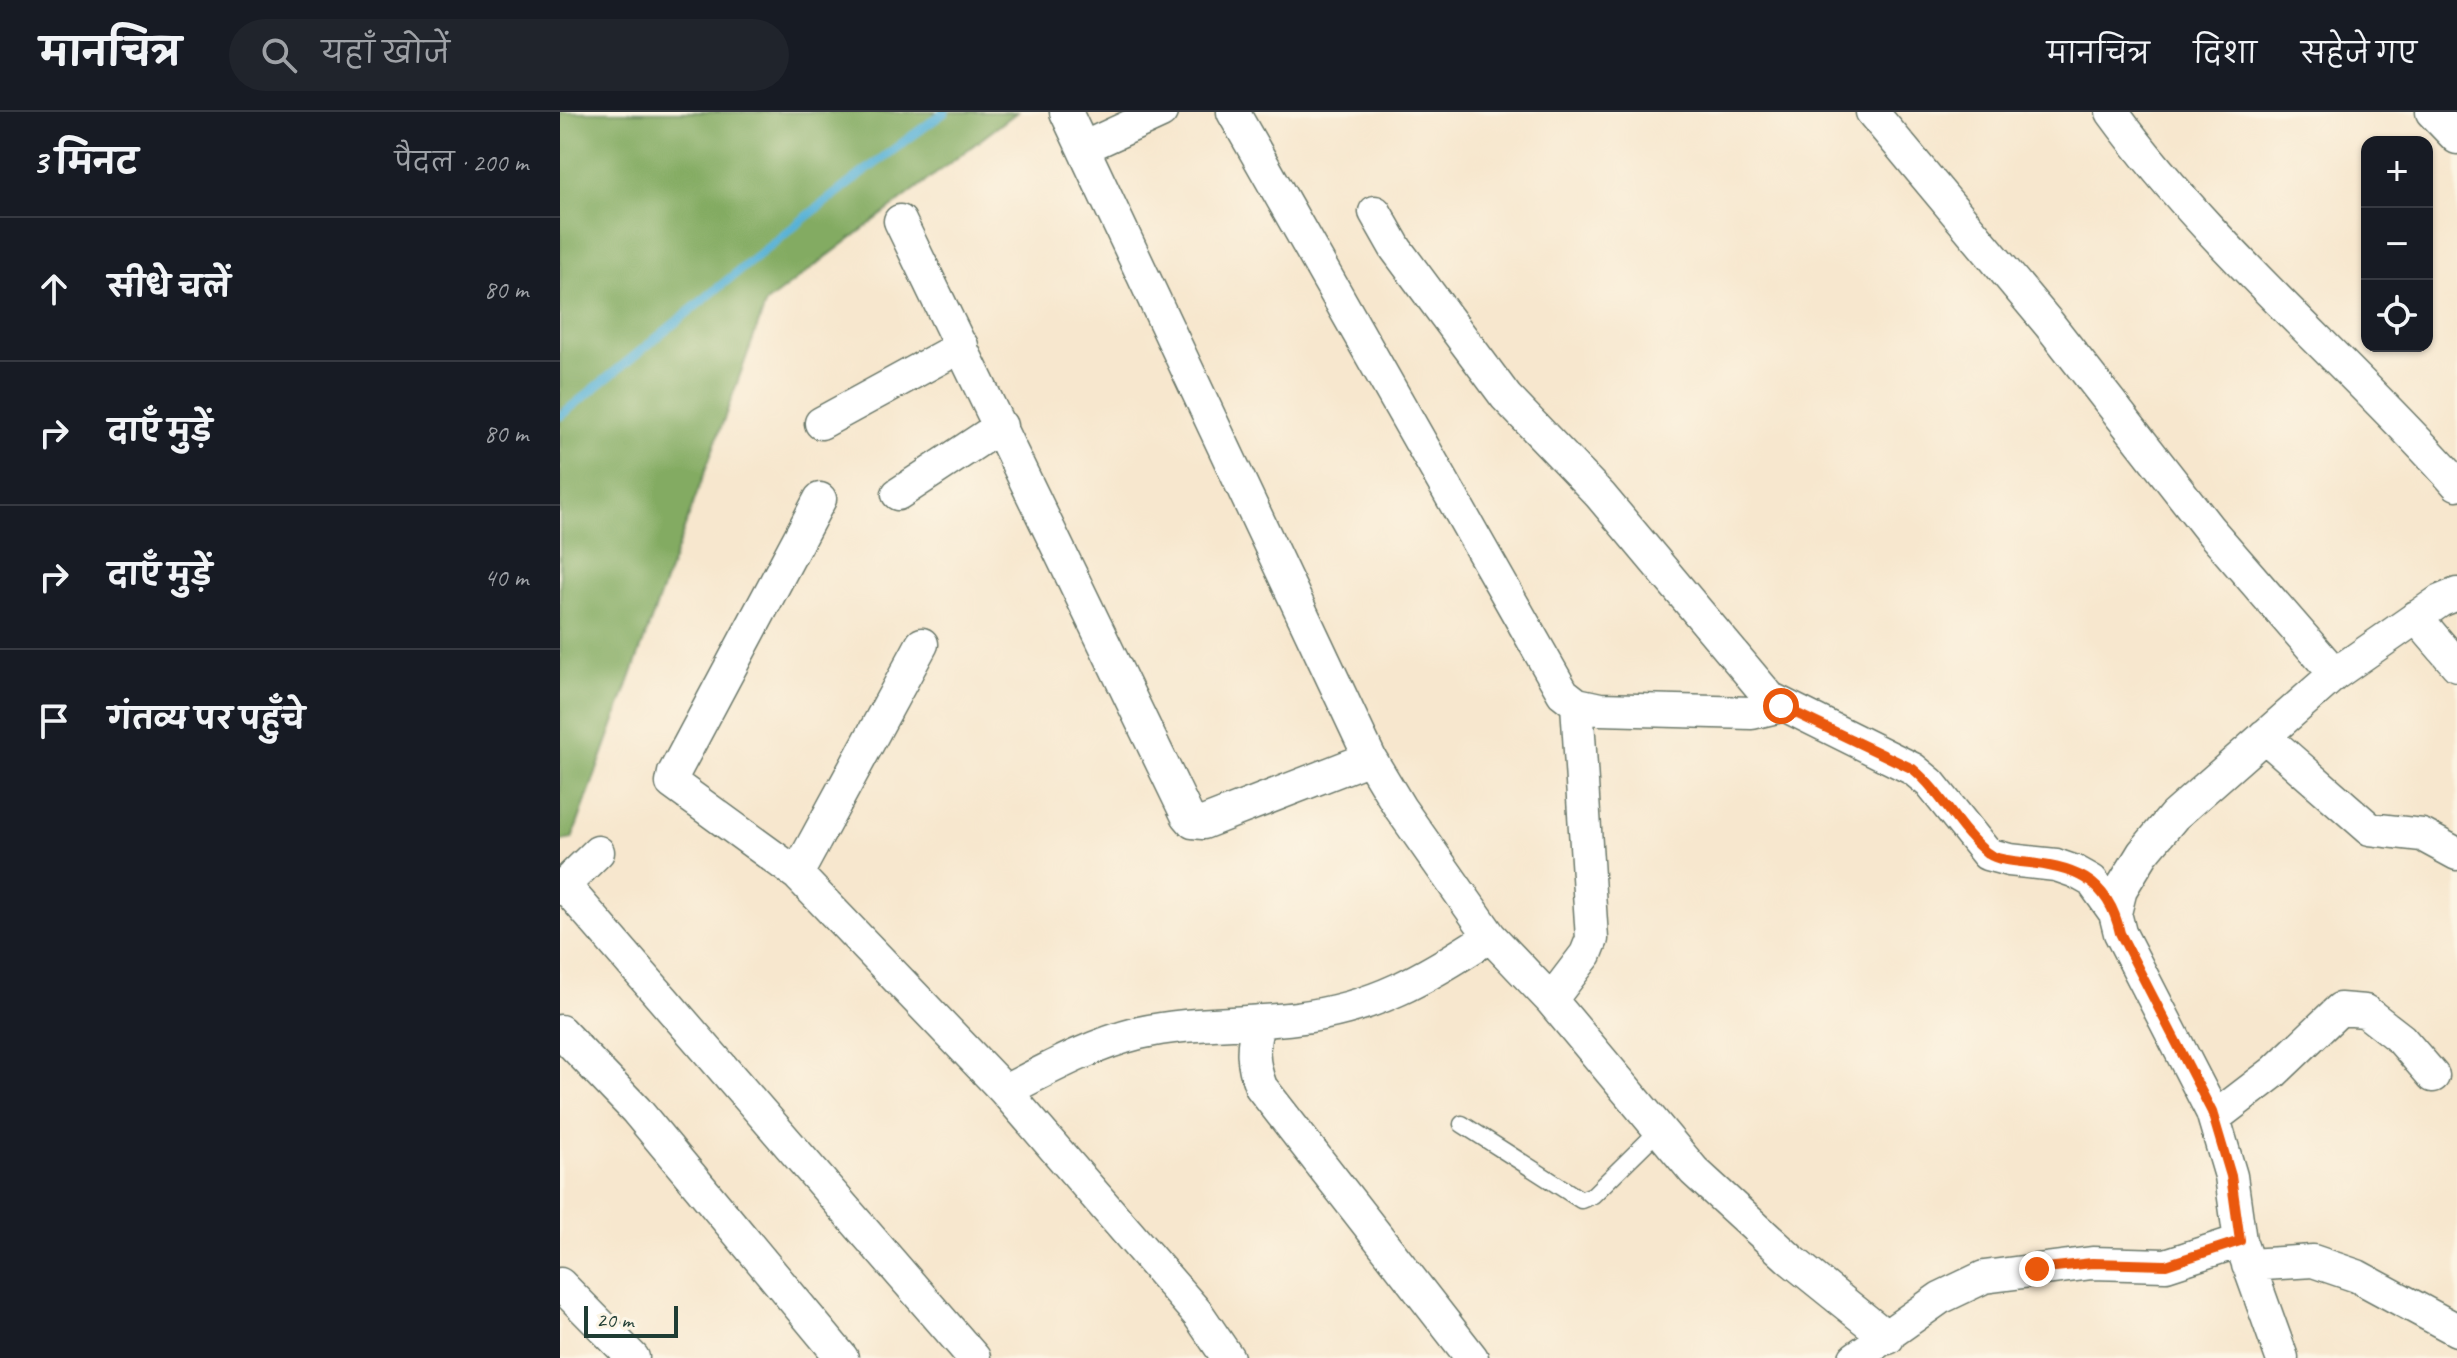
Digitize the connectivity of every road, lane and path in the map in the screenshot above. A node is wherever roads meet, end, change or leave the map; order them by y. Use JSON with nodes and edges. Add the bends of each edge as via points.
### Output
{"nodes":[{"id":1,"x":1066,"y":112,"type":"edge"},
{"id":2,"x":1161,"y":112,"type":"edge"},
{"id":3,"x":1233,"y":112,"type":"edge"},
{"id":4,"x":1872,"y":112,"type":"edge"},
{"id":5,"x":2112,"y":112,"type":"edge"},
{"id":6,"x":2432,"y":112,"type":"edge"},
{"id":7,"x":2457,"y":138,"type":"edge"},
{"id":8,"x":1083,"y":148,"type":"junction"},
{"id":9,"x":1375,"y":212,"type":"dead end"},
{"id":10,"x":900,"y":221,"type":"dead end"},
{"id":11,"x":962,"y":346,"type":"junction"},
{"id":12,"x":821,"y":423,"type":"dead end"},
{"id":13,"x":1001,"y":426,"type":"junction"},
{"id":14,"x":2457,"y":484,"type":"edge"},
{"id":15,"x":898,"y":494,"type":"dead end"},
{"id":16,"x":820,"y":499,"type":"dead end"},
{"id":17,"x":2457,"y":594,"type":"edge"},
{"id":18,"x":2416,"y":617,"type":"junction"},
{"id":19,"x":922,"y":644,"type":"dead end"},
{"id":20,"x":2457,"y":665,"type":"edge"},
{"id":21,"x":2335,"y":674,"type":"junction"},
{"id":22,"x":1577,"y":704,"type":"junction"},
{"id":23,"x":1781,"y":706,"type":"junction"},
{"id":24,"x":2264,"y":736,"type":"junction"},
{"id":25,"x":1370,"y":758,"type":"junction"},
{"id":26,"x":598,"y":852,"type":"dead end"},
{"id":27,"x":2457,"y":854,"type":"edge"},
{"id":28,"x":797,"y":874,"type":"junction"},
{"id":29,"x":562,"y":887,"type":"edge"},
{"id":30,"x":2115,"y":913,"type":"junction"},
{"id":31,"x":1490,"y":936,"type":"junction"},
{"id":32,"x":1551,"y":1000,"type":"junction"},
{"id":33,"x":1259,"y":1021,"type":"junction"},
{"id":34,"x":560,"y":1031,"type":"edge"},
{"id":35,"x":2433,"y":1076,"type":"dead end"},
{"id":36,"x":1005,"y":1091,"type":"junction"},
{"id":37,"x":2214,"y":1118,"type":"junction"},
{"id":38,"x":1462,"y":1124,"type":"dead end"},
{"id":39,"x":1659,"y":1130,"type":"junction"},
{"id":40,"x":2244,"y":1253,"type":"junction"},
{"id":41,"x":560,"y":1284,"type":"edge"},
{"id":42,"x":2457,"y":1330,"type":"edge"},
{"id":43,"x":1888,"y":1338,"type":"junction"},
{"id":44,"x":633,"y":1358,"type":"edge"},
{"id":45,"x":842,"y":1358,"type":"edge"},
{"id":46,"x":974,"y":1358,"type":"edge"},
{"id":47,"x":1228,"y":1358,"type":"edge"},
{"id":48,"x":1472,"y":1358,"type":"edge"},
{"id":49,"x":1855,"y":1358,"type":"edge"},
{"id":50,"x":2282,"y":1358,"type":"edge"}],
"edges":[{"from":1,"to":8,"type":"street"},
{"from":2,"to":8,"type":"street"},
{"from":3,"to":22,"type":"street","via":[[1544,661],[1563,693]]},
{"from":4,"to":21,"type":"street","via":[[2049,324],[2209,529]]},
{"from":5,"to":14,"type":"street","via":[[2153,168]]},
{"from":6,"to":7,"type":"street"},
{"from":8,"to":25,"type":"street"},
{"from":9,"to":23,"type":"street","via":[[1396,249],[1506,397],[1600,495]]},
{"from":10,"to":11,"type":"street"},
{"from":11,"to":12,"type":"street"},
{"from":11,"to":13,"type":"street"},
{"from":13,"to":15,"type":"street"},
{"from":13,"to":25,"type":"street","via":[[1136,715],[1193,822],[1203,823]]},
{"from":16,"to":28,"type":"street","via":[[672,783]]},
{"from":17,"to":18,"type":"street"},
{"from":18,"to":20,"type":"street"},
{"from":18,"to":21,"type":"street"},
{"from":19,"to":28,"type":"street"},
{"from":21,"to":24,"type":"street"},
{"from":22,"to":23,"type":"street","via":[[1752,713]]},
{"from":22,"to":32,"type":"street","via":[[1594,921],[1586,954]]},
{"from":23,"to":30,"type":"street","via":[[1913,769],[1987,854],[2076,872],[2092,881]]},
{"from":24,"to":27,"type":"street","via":[[2355,820],[2370,829],[2422,835]]},
{"from":24,"to":30,"type":"street","via":[[2174,816],[2121,889]]},
{"from":25,"to":31,"type":"street"},
{"from":26,"to":29,"type":"street"},
{"from":28,"to":36,"type":"street"},
{"from":29,"to":46,"type":"street"},
{"from":30,"to":37,"type":"street","via":[[2120,933]]},
{"from":31,"to":32,"type":"street"},
{"from":31,"to":33,"type":"street","via":[[1396,993],[1350,1009]]},
{"from":32,"to":39,"type":"street"},
{"from":33,"to":36,"type":"street","via":[[1191,1023],[1137,1034],[1087,1050]]},
{"from":33,"to":48,"type":"street","via":[[1252,1045],[1261,1087]]},
{"from":34,"to":45,"type":"street","via":[[636,1110]]},
{"from":35,"to":37,"type":"street","via":[[2401,1039],[2365,1011],[2340,1009],[2274,1072]]},
{"from":36,"to":47,"type":"street","via":[[1198,1314]]},
{"from":37,"to":40,"type":"street","via":[[2231,1176]]},
{"from":38,"to":39,"type":"lane","via":[[1581,1200],[1593,1195]]},
{"from":39,"to":43,"type":"street","via":[[1694,1171],[1790,1259]]},
{"from":40,"to":42,"type":"street","via":[[2313,1261],[2357,1276]]},
{"from":40,"to":43,"type":"street","via":[[2166,1265],[2092,1263],[1984,1277],[1940,1298]]},
{"from":40,"to":50,"type":"street"},
{"from":41,"to":44,"type":"street"},
{"from":43,"to":49,"type":"street"}]}
